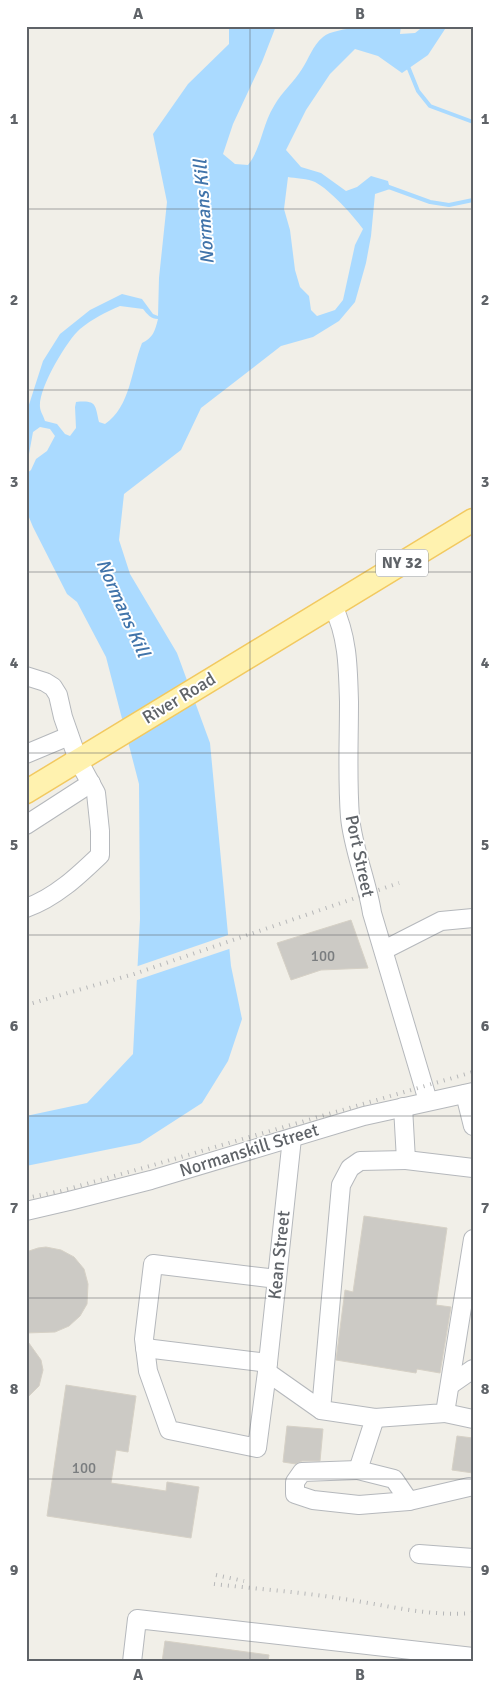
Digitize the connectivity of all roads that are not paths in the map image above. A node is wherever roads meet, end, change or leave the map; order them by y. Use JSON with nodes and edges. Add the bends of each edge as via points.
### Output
{"nodes":[{"id":1,"x":473,"y":520,"type":"edge"},
{"id":2,"x":332,"y":606,"type":"junction"},
{"id":3,"x":26,"y":676,"type":"edge"},
{"id":4,"x":69,"y":736,"type":"junction"},
{"id":5,"x":26,"y":754,"type":"edge"},
{"id":6,"x":78,"y":760,"type":"junction"},
{"id":7,"x":90,"y":783,"type":"junction"},
{"id":8,"x":26,"y":792,"type":"edge"},
{"id":9,"x":26,"y":825,"type":"edge"},
{"id":10,"x":26,"y":908,"type":"edge"},
{"id":11,"x":473,"y":918,"type":"edge"},
{"id":12,"x":384,"y":950,"type":"junction"},
{"id":13,"x":469,"y":1093,"type":"edge"},
{"id":14,"x":428,"y":1101,"type":"junction"},
{"id":15,"x":403,"y":1107,"type":"junction"},
{"id":16,"x":473,"y":1126,"type":"edge"},
{"id":17,"x":292,"y":1138,"type":"junction"},
{"id":18,"x":406,"y":1160,"type":"junction"},
{"id":19,"x":473,"y":1168,"type":"edge"},
{"id":20,"x":26,"y":1211,"type":"edge"},
{"id":21,"x":473,"y":1238,"type":"edge"},
{"id":22,"x":277,"y":1279,"type":"junction"},
{"id":23,"x":146,"y":1348,"type":"junction"},
{"id":24,"x":267,"y":1367,"type":"junction"},
{"id":25,"x":473,"y":1369,"type":"edge"},
{"id":26,"x":450,"y":1385,"type":"junction"},
{"id":27,"x":321,"y":1410,"type":"junction"},
{"id":28,"x":445,"y":1413,"type":"junction"},
{"id":29,"x":375,"y":1418,"type":"junction"},
{"id":30,"x":473,"y":1419,"type":"edge"},
{"id":31,"x":358,"y":1470,"type":"junction"},
{"id":32,"x":469,"y":1487,"type":"dead end"},
{"id":33,"x":409,"y":1501,"type":"junction"},
{"id":34,"x":419,"y":1554,"type":"dead end"},
{"id":35,"x":473,"y":1558,"type":"edge"},
{"id":36,"x":473,"y":1657,"type":"edge"},
{"id":37,"x":132,"y":1662,"type":"edge"}],
"edges":[{"from":1,"to":2,"type":"main road","number":"NY 32"},
{"from":2,"to":6,"type":"main road","name":"River Road","number":"NY 32"},
{"from":2,"to":12,"type":"street","name":"Port Street","via":[[343,632],[348,663],[350,818]]},
{"from":3,"to":4,"type":"street","via":[[54,687]]},
{"from":4,"to":5,"type":"street"},
{"from":4,"to":6,"type":"street"},
{"from":6,"to":7,"type":"street"},
{"from":6,"to":8,"type":"main road","name":"River Road","number":"NY 32"},
{"from":7,"to":9,"type":"street"},
{"from":7,"to":10,"type":"street","via":[[96,793],[100,855],[42,903]]},
{"from":11,"to":12,"type":"street","via":[[441,921]]},
{"from":12,"to":14,"type":"street","name":"Port Street"},
{"from":13,"to":14,"type":"street","name":"Normanskill Street"},
{"from":13,"to":16,"type":"street"},
{"from":14,"to":15,"type":"street","name":"Normanskill Street"},
{"from":15,"to":17,"type":"street","name":"Normanskill Street"},
{"from":15,"to":18,"type":"street"},
{"from":17,"to":20,"type":"street","name":"Normanskill Street","via":[[151,1180]]},
{"from":17,"to":22,"type":"street","name":"Kean Street"},
{"from":18,"to":19,"type":"street"},
{"from":18,"to":27,"type":"street","via":[[360,1161],[350,1168],[341,1185]]},
{"from":21,"to":26,"type":"street"},
{"from":22,"to":23,"type":"street","via":[[153,1264],[144,1339]]},
{"from":22,"to":24,"type":"street","name":"Kean Street"},
{"from":23,"to":24,"type":"street"},
{"from":23,"to":24,"type":"street","name":"Kean Street","via":[[148,1371],[169,1430],[257,1448]]},
{"from":24,"to":27,"type":"street"},
{"from":25,"to":26,"type":"street"},
{"from":26,"to":28,"type":"street"},
{"from":27,"to":29,"type":"street"},
{"from":28,"to":29,"type":"street"},
{"from":28,"to":30,"type":"street"},
{"from":29,"to":31,"type":"street"},
{"from":31,"to":33,"type":"street","via":[[394,1479]]},
{"from":31,"to":33,"type":"street","via":[[302,1472],[295,1482],[295,1494],[313,1500],[359,1505]]},
{"from":32,"to":33,"type":"street"},
{"from":34,"to":35,"type":"street"},
{"from":36,"to":37,"type":"street","via":[[137,1619]]}]}
